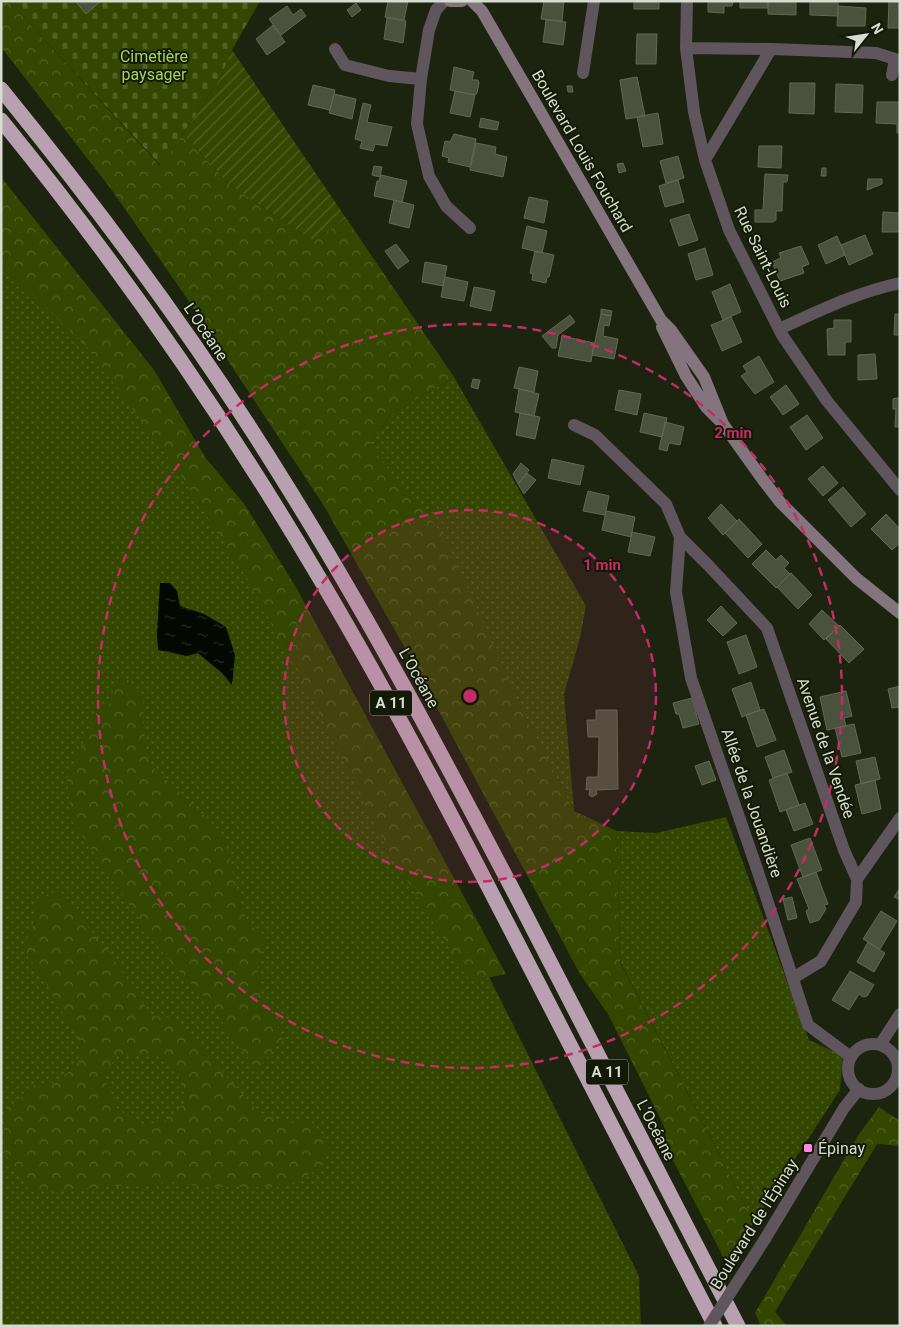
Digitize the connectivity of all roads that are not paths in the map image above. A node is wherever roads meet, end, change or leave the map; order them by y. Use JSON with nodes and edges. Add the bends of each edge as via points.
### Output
{"nodes":[{"id":1,"x":444,"y":1,"type":"edge"},
{"id":2,"x":450,"y":1,"type":"edge"},
{"id":3,"x":462,"y":1,"type":"edge"},
{"id":4,"x":472,"y":1,"type":"edge"},
{"id":5,"x":594,"y":1,"type":"edge"},
{"id":6,"x":687,"y":1,"type":"edge"},
{"id":7,"x":686,"y":48,"type":"junction"},
{"id":8,"x":335,"y":49,"type":"dead end"},
{"id":9,"x":772,"y":49,"type":"junction"},
{"id":10,"x":583,"y":73,"type":"dead end"},
{"id":11,"x":892,"y":75,"type":"dead end"},
{"id":12,"x":421,"y":80,"type":"junction"},
{"id":13,"x":1,"y":89,"type":"edge"},
{"id":14,"x":1,"y":120,"type":"edge"},
{"id":15,"x":705,"y":160,"type":"junction"},
{"id":16,"x":470,"y":228,"type":"dead end"},
{"id":17,"x":900,"y":283,"type":"edge"},
{"id":18,"x":779,"y":329,"type":"junction"},
{"id":19,"x":574,"y":425,"type":"dead end"},
{"id":20,"x":900,"y":490,"type":"edge"},
{"id":21,"x":680,"y":537,"type":"junction"},
{"id":22,"x":900,"y":613,"type":"edge"},
{"id":23,"x":900,"y":818,"type":"edge"},
{"id":24,"x":857,"y":879,"type":"junction"},
{"id":25,"x":793,"y":978,"type":"junction"},
{"id":26,"x":900,"y":1014,"type":"edge"},
{"id":27,"x":880,"y":1045,"type":"junction"},
{"id":28,"x":851,"y":1056,"type":"junction"},
{"id":29,"x":858,"y":1089,"type":"junction"},
{"id":30,"x":709,"y":1326,"type":"edge"},
{"id":31,"x":715,"y":1326,"type":"edge"},
{"id":32,"x":738,"y":1326,"type":"edge"}],
"edges":[{"from":1,"to":12,"type":"street","via":[[432,19]]},
{"from":2,"to":3,"type":"main road"},
{"from":4,"to":22,"type":"main road","name":"Boulevard Louis Fouchard","via":[[482,11],[661,320],[688,379],[706,407],[723,424],[780,502],[856,578]]},
{"from":5,"to":10,"type":"street"},
{"from":6,"to":7,"type":"street","name":"Rue Saint-Louis"},
{"from":7,"to":9,"type":"street"},
{"from":7,"to":15,"type":"street","name":"Rue Saint-Louis","via":[[694,112]]},
{"from":8,"to":12,"type":"street","via":[[344,65]]},
{"from":9,"to":11,"type":"street","via":[[876,53],[894,59]]},
{"from":9,"to":15,"type":"street"},
{"from":12,"to":16,"type":"street","via":[[417,124],[429,176],[446,206]]},
{"from":13,"to":32,"type":"highway","name":"L’Océane","number":"A 11","via":[[89,199],[180,323],[318,537],[454,779]]},
{"from":14,"to":31,"type":"highway","number":"A 11","via":[[78,217],[159,328],[226,428],[322,583],[468,848]]},
{"from":15,"to":18,"type":"street","name":"Rue Saint-Louis","via":[[729,230]]},
{"from":17,"to":18,"type":"street","via":[[874,288]]},
{"from":18,"to":20,"type":"street","name":"Rue Saint-Louis","via":[[827,401]]},
{"from":19,"to":21,"type":"street","via":[[595,435],[666,504]]},
{"from":21,"to":24,"type":"street","name":"Avenue de la Vendée","via":[[767,628]]},
{"from":21,"to":25,"type":"street","name":"Allée de la Jouandière","via":[[676,592],[691,678]]},
{"from":23,"to":24,"type":"street"},
{"from":24,"to":25,"type":"street","name":"Avenue de la Vendée","via":[[856,902],[821,961]]},
{"from":25,"to":28,"type":"street","name":"Allée de la Jouandière","via":[[808,1025]]},
{"from":26,"to":27,"type":"street"},
{"from":27,"to":28,"type":"street","via":[[864,1046]]},
{"from":27,"to":29,"type":"street","via":[[894,1055],[898,1072],[895,1080],[890,1087],[875,1093]]},
{"from":28,"to":29,"type":"street","via":[[848,1070]]},
{"from":29,"to":30,"type":"street","name":"Boulevard de l'Épinay","bridge":true}]}
